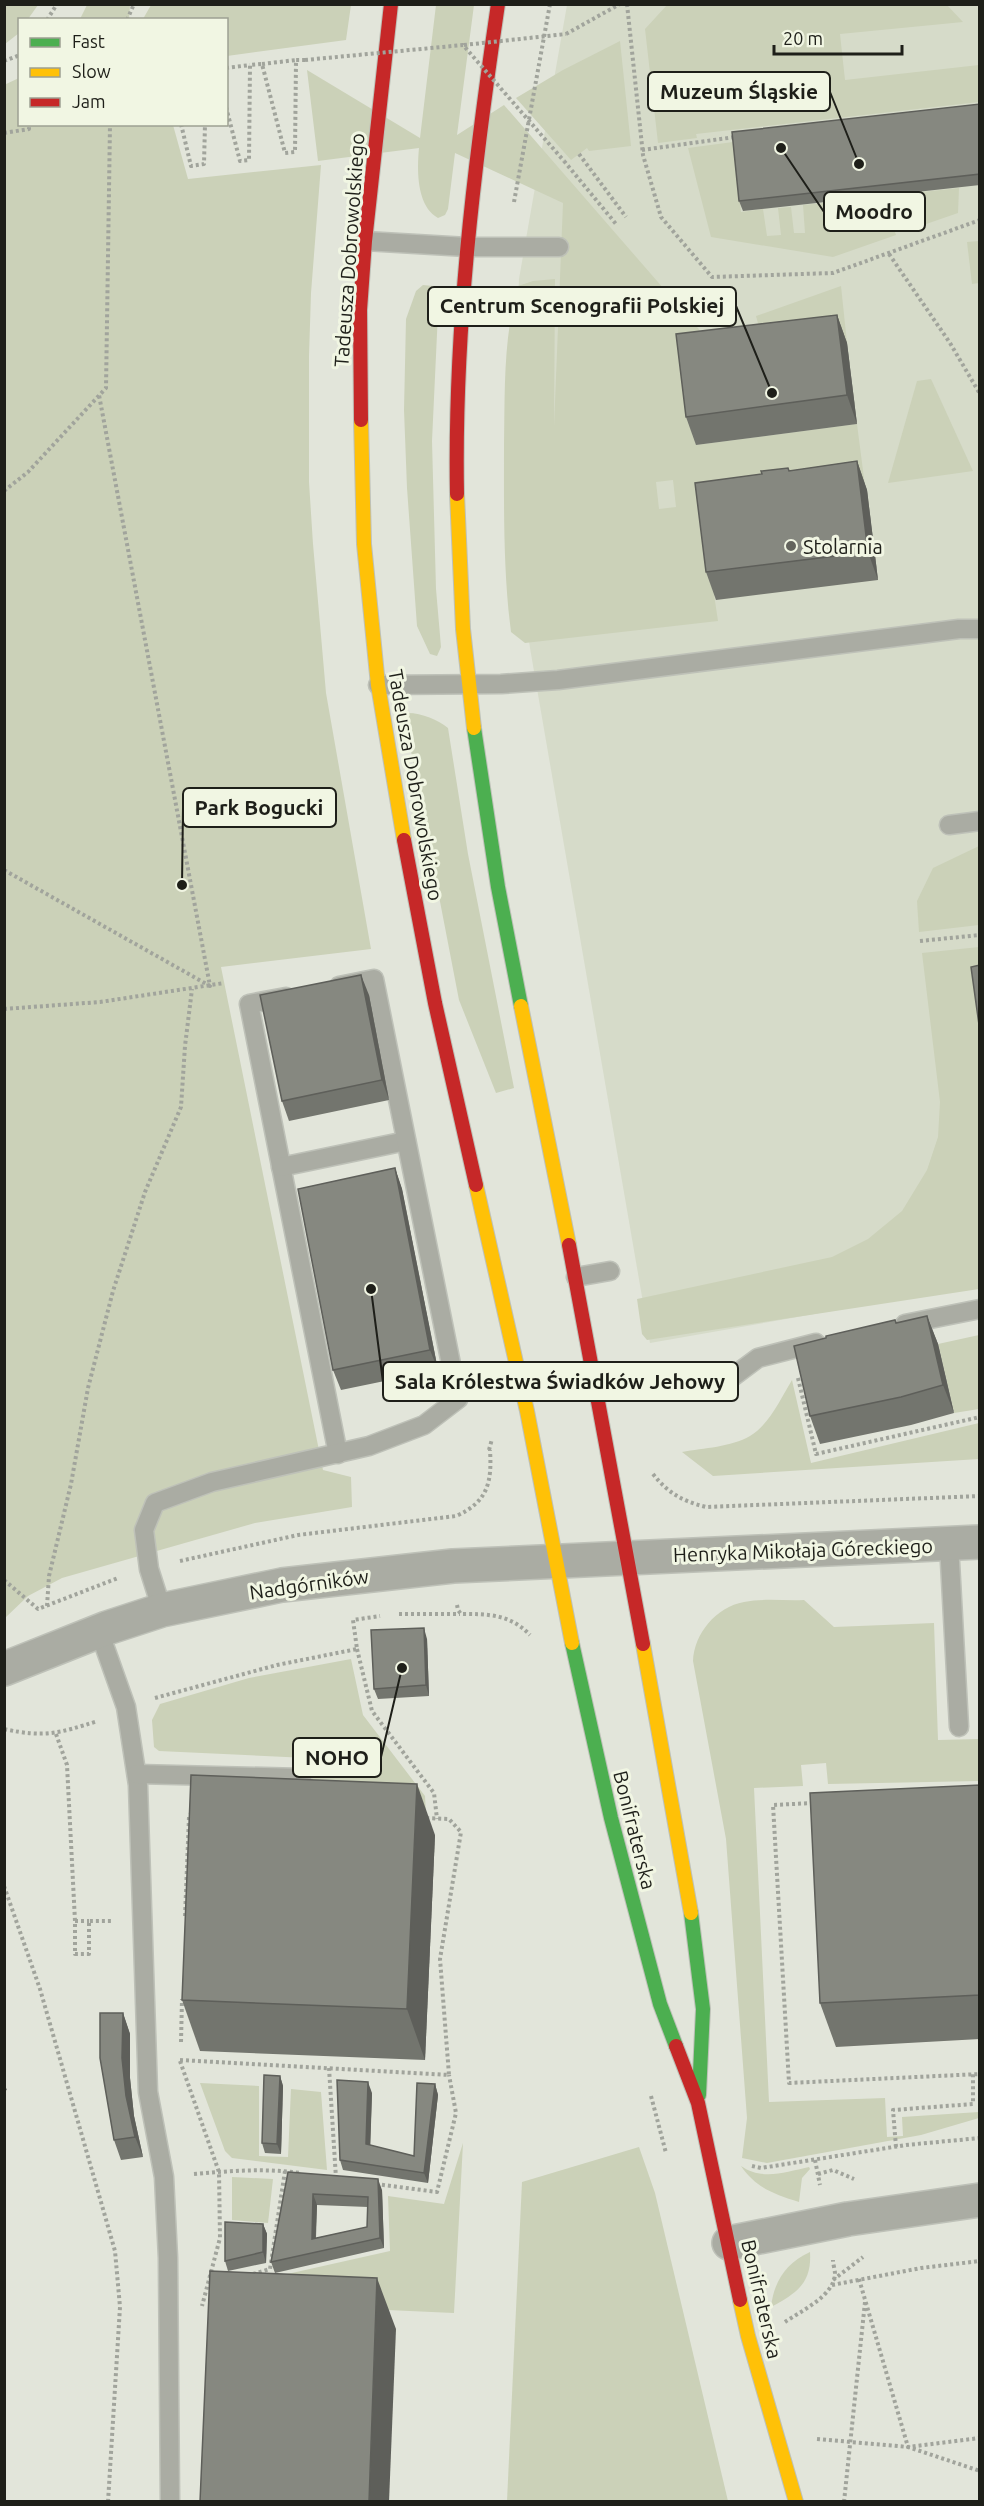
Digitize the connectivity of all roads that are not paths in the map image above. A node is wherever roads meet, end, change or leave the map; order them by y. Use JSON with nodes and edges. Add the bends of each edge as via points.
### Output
{"nodes":[{"id":1,"x":391,"y":4,"type":"edge"},
{"id":2,"x":498,"y":4,"type":"edge"},
{"id":3,"x":365,"y":241,"type":"junction"},
{"id":4,"x":467,"y":247,"type":"junction"},
{"id":5,"x":559,"y":247,"type":"dead end"},
{"id":6,"x":980,"y":629,"type":"edge"},
{"id":7,"x":378,"y":685,"type":"junction"},
{"id":8,"x":467,"y":685,"type":"junction"},
{"id":9,"x":980,"y":821,"type":"edge"},
{"id":10,"x":949,"y":825,"type":"dead end"},
{"id":11,"x":406,"y":1141,"type":"junction"},
{"id":12,"x":281,"y":1167,"type":"junction"},
{"id":13,"x":610,"y":1271,"type":"dead end"},
{"id":14,"x":576,"y":1277,"type":"junction"},
{"id":15,"x":980,"y":1309,"type":"edge"},
{"id":16,"x":891,"y":1327,"type":"edge"},
{"id":17,"x":835,"y":1339,"type":"edge"},
{"id":18,"x":723,"y":1384,"type":"dead end"},
{"id":19,"x":338,"y":1454,"type":"junction"},
{"id":20,"x":964,"y":1543,"type":"edge"},
{"id":21,"x":626,"y":1557,"type":"junction"},
{"id":22,"x":556,"y":1560,"type":"junction"},
{"id":23,"x":162,"y":1610,"type":"junction"},
{"id":24,"x":99,"y":1631,"type":"junction"},
{"id":25,"x":4,"y":1669,"type":"edge"},
{"id":26,"x":958,"y":1727,"type":"dead end"},
{"id":27,"x":137,"y":1774,"type":"junction"},
{"id":28,"x":302,"y":1778,"type":"edge"},
{"id":29,"x":698,"y":2103,"type":"junction"},
{"id":30,"x":980,"y":2200,"type":"edge"},
{"id":31,"x":729,"y":2243,"type":"junction"},
{"id":32,"x":170,"y":2502,"type":"edge"},
{"id":33,"x":796,"y":2502,"type":"edge"}],
"edges":[{"from":1,"to":3,"type":"street","name":"Tadeusza Dobrowolskiego"},
{"from":2,"to":4,"type":"street"},
{"from":3,"to":4,"type":"lane"},
{"from":3,"to":7,"type":"street","name":"Tadeusza Dobrowolskiego","via":[[360,310],[360,463]]},
{"from":4,"to":5,"type":"lane"},
{"from":4,"to":8,"type":"street","via":[[456,457]]},
{"from":6,"to":8,"type":"lane","via":[[558,680]]},
{"from":7,"to":8,"type":"lane"},
{"from":7,"to":22,"type":"street","name":"Tadeusza Dobrowolskiego","via":[[435,1003],[527,1410]]},
{"from":8,"to":14,"type":"street","via":[[494,868]]},
{"from":9,"to":10,"type":"lane"},
{"from":11,"to":12,"type":"lane"},
{"from":11,"to":12,"type":"lane","via":[[374,979],[249,1004]]},
{"from":11,"to":19,"type":"lane","via":[[458,1399],[424,1425]]},
{"from":12,"to":19,"type":"lane"},
{"from":13,"to":14,"type":"lane"},
{"from":14,"to":21,"type":"street"},
{"from":15,"to":16,"type":"lane"},
{"from":17,"to":18,"type":"lane","via":[[758,1358]]},
{"from":19,"to":23,"type":"lane","via":[[212,1482],[155,1503],[144,1530],[149,1569]]},
{"from":20,"to":21,"type":"street","name":"Henryka Mikołaja Góreckiego"},
{"from":20,"to":26,"type":"lane"},
{"from":21,"to":22,"type":"street","name":"Nadgórników"},
{"from":21,"to":29,"type":"street","name":"Bonifraterska","via":[[695,1933],[703,2009]]},
{"from":22,"to":23,"type":"street","name":"Nadgórników","via":[[453,1566],[282,1585]]},
{"from":22,"to":29,"type":"street","name":"Bonifraterska","via":[[611,1818],[660,2004]]},
{"from":23,"to":24,"type":"street","name":"Nadgórników"},
{"from":24,"to":25,"type":"street","name":"Nadgórników"},
{"from":24,"to":27,"type":"lane","via":[[126,1707]]},
{"from":27,"to":28,"type":"lane"},
{"from":27,"to":32,"type":"lane","via":[[148,2092],[165,2177]]},
{"from":29,"to":31,"type":"street","name":"Bonifraterska"},
{"from":30,"to":31,"type":"street","via":[[826,2223]]},
{"from":31,"to":33,"type":"street","name":"Bonifraterska","via":[[748,2336]]}]}
